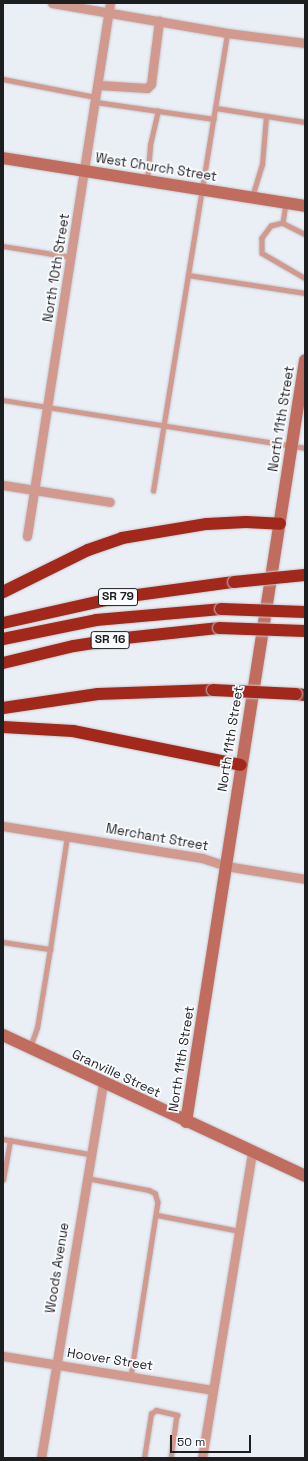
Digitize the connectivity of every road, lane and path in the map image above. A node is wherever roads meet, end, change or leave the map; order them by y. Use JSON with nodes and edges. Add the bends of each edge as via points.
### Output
{"nodes":[{"id":1,"x":52,"y":3,"type":"edge"},
{"id":2,"x":110,"y":3,"type":"edge"},
{"id":3,"x":109,"y":14,"type":"junction"},
{"id":4,"x":159,"y":21,"type":"junction"},
{"id":5,"x":227,"y":33,"type":"junction"},
{"id":6,"x":305,"y":43,"type":"edge"},
{"id":7,"x":3,"y":79,"type":"edge"},
{"id":8,"x":99,"y":85,"type":"junction"},
{"id":9,"x":97,"y":100,"type":"junction"},
{"id":10,"x":216,"y":108,"type":"junction"},
{"id":11,"x":158,"y":111,"type":"junction"},
{"id":12,"x":266,"y":116,"type":"junction"},
{"id":13,"x":214,"y":119,"type":"junction"},
{"id":14,"x":305,"y":122,"type":"edge"},
{"id":15,"x":3,"y":158,"type":"edge"},
{"id":16,"x":84,"y":171,"type":"junction"},
{"id":17,"x":147,"y":181,"type":"junction"},
{"id":18,"x":201,"y":189,"type":"junction"},
{"id":19,"x":252,"y":197,"type":"junction"},
{"id":20,"x":286,"y":203,"type":"junction"},
{"id":21,"x":305,"y":206,"type":"edge"},
{"id":22,"x":283,"y":223,"type":"junction"},
{"id":23,"x":305,"y":234,"type":"edge"},
{"id":24,"x":3,"y":246,"type":"edge"},
{"id":25,"x":72,"y":257,"type":"junction"},
{"id":26,"x":188,"y":275,"type":"junction"},
{"id":27,"x":305,"y":278,"type":"edge"},
{"id":28,"x":305,"y":293,"type":"edge"},
{"id":29,"x":305,"y":360,"type":"edge"},
{"id":30,"x":303,"y":381,"type":"edge"},
{"id":31,"x":3,"y":400,"type":"edge"},
{"id":32,"x":49,"y":408,"type":"junction"},
{"id":33,"x":164,"y":427,"type":"junction"},
{"id":34,"x":292,"y":445,"type":"junction"},
{"id":35,"x":305,"y":448,"type":"edge"},
{"id":36,"x":3,"y":485,"type":"edge"},
{"id":37,"x":35,"y":490,"type":"junction"},
{"id":38,"x":153,"y":491,"type":"dead end"},
{"id":39,"x":110,"y":502,"type":"dead end"},
{"id":40,"x":280,"y":524,"type":"junction"},
{"id":41,"x":28,"y":536,"type":"dead end"},
{"id":42,"x":305,"y":575,"type":"edge"},
{"id":43,"x":3,"y":592,"type":"edge"},
{"id":44,"x":305,"y":612,"type":"edge"},
{"id":45,"x":3,"y":623,"type":"edge"},
{"id":46,"x":305,"y":631,"type":"edge"},
{"id":47,"x":3,"y":639,"type":"edge"},
{"id":48,"x":3,"y":663,"type":"edge"},
{"id":49,"x":300,"y":695,"type":"edge"},
{"id":50,"x":3,"y":708,"type":"edge"},
{"id":51,"x":3,"y":727,"type":"edge"},
{"id":52,"x":241,"y":765,"type":"junction"},
{"id":53,"x":3,"y":826,"type":"edge"},
{"id":54,"x":66,"y":836,"type":"junction"},
{"id":55,"x":226,"y":866,"type":"junction"},
{"id":56,"x":305,"y":879,"type":"edge"},
{"id":57,"x":3,"y":942,"type":"edge"},
{"id":58,"x":50,"y":949,"type":"junction"},
{"id":59,"x":3,"y":1035,"type":"edge"},
{"id":60,"x":30,"y":1048,"type":"junction"},
{"id":61,"x":103,"y":1083,"type":"junction"},
{"id":62,"x":186,"y":1122,"type":"junction"},
{"id":63,"x":3,"y":1139,"type":"edge"},
{"id":64,"x":10,"y":1141,"type":"junction"},
{"id":65,"x":252,"y":1153,"type":"junction"},
{"id":66,"x":89,"y":1154,"type":"junction"},
{"id":67,"x":305,"y":1176,"type":"edge"},
{"id":68,"x":85,"y":1178,"type":"junction"},
{"id":69,"x":3,"y":1180,"type":"edge"},
{"id":70,"x":157,"y":1215,"type":"junction"},
{"id":71,"x":239,"y":1231,"type":"junction"},
{"id":72,"x":3,"y":1356,"type":"edge"},
{"id":73,"x":56,"y":1364,"type":"junction"},
{"id":74,"x":131,"y":1376,"type":"junction"},
{"id":75,"x":212,"y":1390,"type":"junction"},
{"id":76,"x":41,"y":1458,"type":"edge"},
{"id":77,"x":144,"y":1458,"type":"edge"},
{"id":78,"x":171,"y":1458,"type":"edge"},
{"id":79,"x":202,"y":1458,"type":"edge"}],
"edges":[{"from":1,"to":3,"type":"street"},
{"from":2,"to":3,"type":"street","name":"North 10th Street"},
{"from":3,"to":4,"type":"street"},
{"from":3,"to":8,"type":"street","name":"North 10th Street"},
{"from":4,"to":5,"type":"street"},
{"from":4,"to":8,"type":"street","via":[[151,84],[147,88]]},
{"from":5,"to":6,"type":"street"},
{"from":5,"to":10,"type":"lane"},
{"from":7,"to":9,"type":"lane"},
{"from":8,"to":9,"type":"street","name":"North 10th Street"},
{"from":9,"to":11,"type":"lane"},
{"from":9,"to":16,"type":"street","name":"North 10th Street"},
{"from":10,"to":12,"type":"lane"},
{"from":10,"to":13,"type":"lane"},
{"from":11,"to":13,"type":"lane"},
{"from":11,"to":17,"type":"lane","via":[[150,145]]},
{"from":12,"to":14,"type":"lane"},
{"from":12,"to":19,"type":"lane","via":[[262,164]]},
{"from":13,"to":18,"type":"lane"},
{"from":15,"to":16,"type":"street","name":"West Church Street"},
{"from":16,"to":17,"type":"street","name":"West Church Street"},
{"from":16,"to":25,"type":"street","name":"North 10th Street"},
{"from":17,"to":18,"type":"street","name":"West Church Street"},
{"from":18,"to":19,"type":"street","name":"West Church Street"},
{"from":18,"to":26,"type":"lane"},
{"from":19,"to":20,"type":"street","name":"West Church Street"},
{"from":20,"to":21,"type":"street","name":"West Church Street"},
{"from":20,"to":22,"type":"lane"},
{"from":22,"to":23,"type":"lane"},
{"from":22,"to":27,"type":"lane","via":[[271,226],[262,238],[262,253]]},
{"from":24,"to":25,"type":"lane"},
{"from":25,"to":32,"type":"street","name":"North 10th Street"},
{"from":26,"to":28,"type":"lane"},
{"from":26,"to":33,"type":"lane"},
{"from":29,"to":30,"type":"street","name":"North 11th Street"},
{"from":30,"to":34,"type":"street","name":"North 11th Street"},
{"from":31,"to":32,"type":"lane"},
{"from":32,"to":33,"type":"lane"},
{"from":32,"to":37,"type":"street","name":"North 10th Street"},
{"from":33,"to":34,"type":"lane"},
{"from":33,"to":38,"type":"lane"},
{"from":34,"to":35,"type":"lane"},
{"from":34,"to":40,"type":"street","name":"North 11th Street"},
{"from":36,"to":37,"type":"street"},
{"from":37,"to":39,"type":"street"},
{"from":37,"to":41,"type":"street","name":"North 10th Street"},
{"from":40,"to":43,"type":"highway","via":[[231,522],[122,538],[88,550]]},
{"from":40,"to":52,"type":"street","name":"North 11th Street"},
{"from":42,"to":45,"type":"highway","number":"SR 79","bridge":true,"via":[[115,598]]},
{"from":44,"to":47,"type":"highway","number":"SR 16","bridge":true,"via":[[221,609],[96,620]]},
{"from":46,"to":48,"type":"highway","number":"SR 16","bridge":true,"via":[[219,628],[125,638]]},
{"from":49,"to":50,"type":"highway","bridge":true,"via":[[213,690],[98,694]]},
{"from":51,"to":52,"type":"highway","via":[[73,731]]},
{"from":52,"to":55,"type":"street","name":"North 11th Street"},
{"from":53,"to":54,"type":"street","name":"Merchant Street"},
{"from":54,"to":55,"type":"street","name":"Merchant Street","via":[[202,858]]},
{"from":54,"to":58,"type":"lane"},
{"from":55,"to":56,"type":"street","name":"Merchant Street"},
{"from":55,"to":62,"type":"street","name":"North 11th Street"},
{"from":57,"to":58,"type":"lane"},
{"from":58,"to":60,"type":"lane","via":[[37,1028]]},
{"from":59,"to":60,"type":"street","name":"Granville Street"},
{"from":60,"to":61,"type":"street","name":"Granville Street"},
{"from":61,"to":62,"type":"street","name":"Granville Street"},
{"from":61,"to":66,"type":"street","name":"Woods Avenue"},
{"from":62,"to":65,"type":"street","name":"Granville Street"},
{"from":63,"to":64,"type":"lane"},
{"from":64,"to":66,"type":"lane"},
{"from":64,"to":69,"type":"lane"},
{"from":65,"to":67,"type":"street","name":"Granville Street"},
{"from":65,"to":71,"type":"street"},
{"from":66,"to":68,"type":"street","name":"Woods Avenue"},
{"from":68,"to":70,"type":"lane","via":[[149,1190],[157,1197]]},
{"from":68,"to":73,"type":"street","name":"Woods Avenue"},
{"from":70,"to":71,"type":"lane"},
{"from":70,"to":74,"type":"lane"},
{"from":71,"to":75,"type":"street"},
{"from":72,"to":73,"type":"street","name":"Hoover Street"},
{"from":73,"to":74,"type":"street","name":"Hoover Street"},
{"from":73,"to":76,"type":"street","name":"Woods Avenue"},
{"from":74,"to":75,"type":"street","name":"Hoover Street"},
{"from":75,"to":79,"type":"street"},
{"from":77,"to":78,"type":"lane","via":[[151,1414],[156,1410],[177,1415]]}]}
